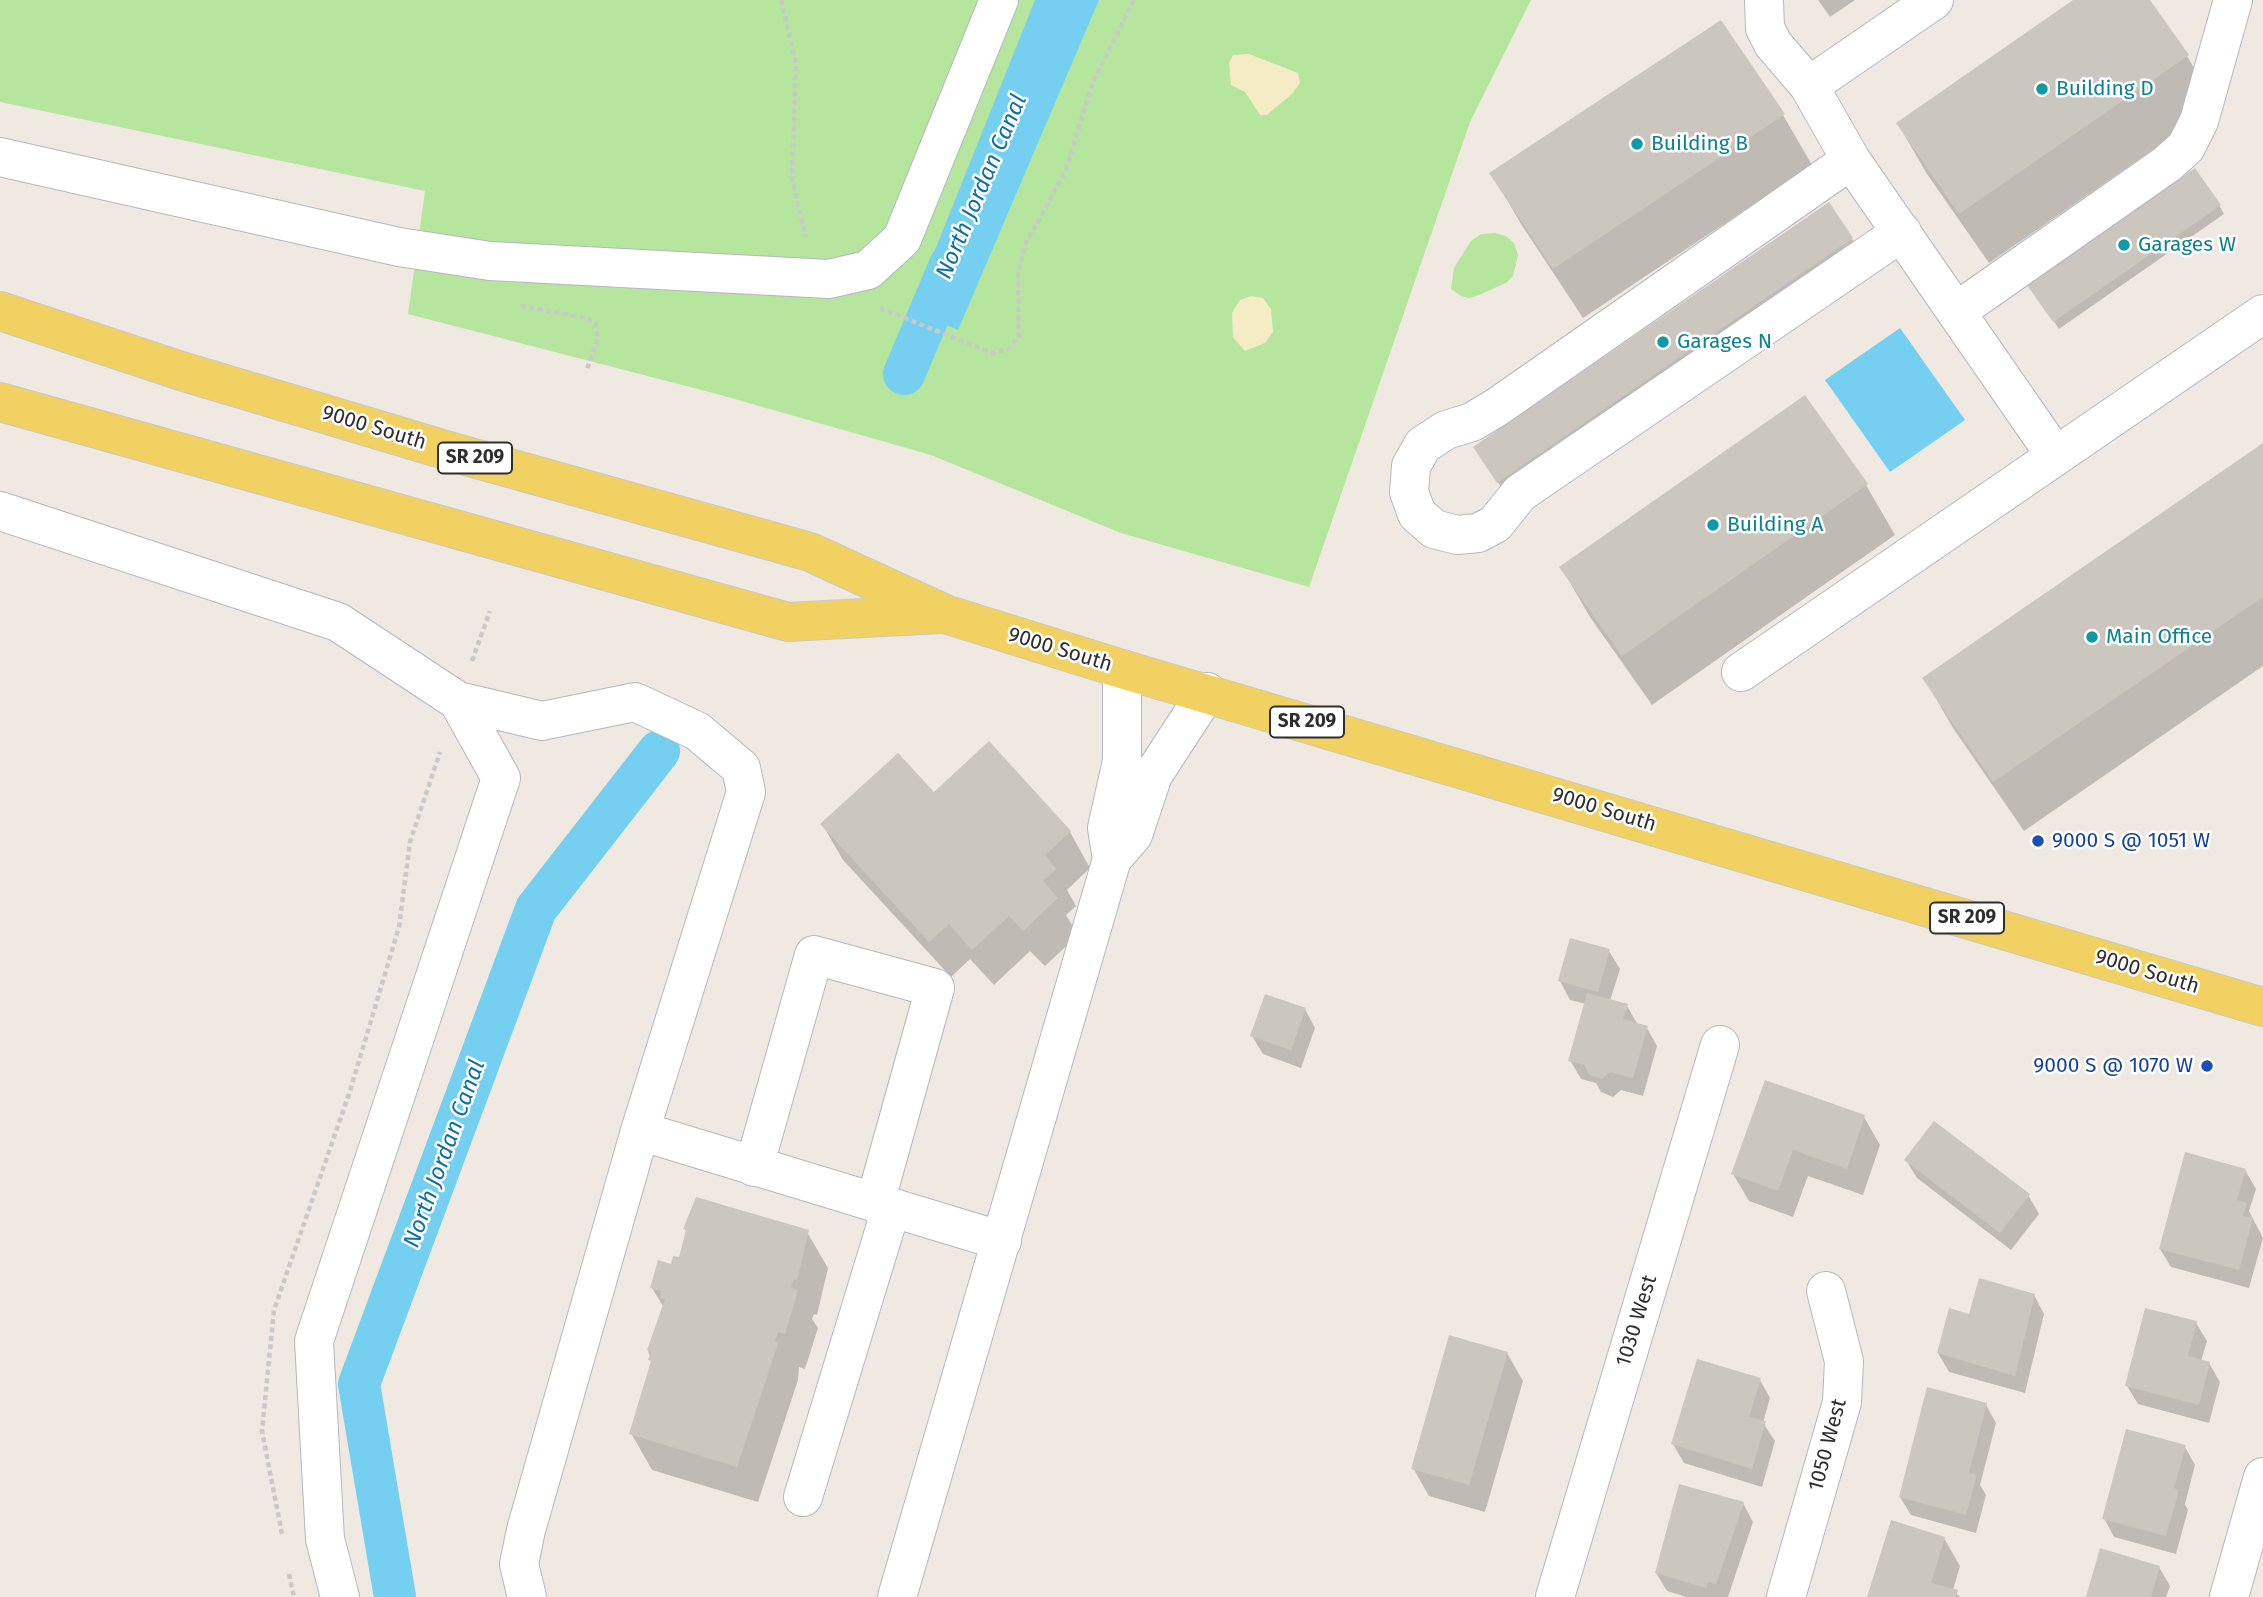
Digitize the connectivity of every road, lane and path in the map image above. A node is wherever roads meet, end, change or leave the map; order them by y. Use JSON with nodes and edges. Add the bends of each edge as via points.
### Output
{"nodes":[{"id":1,"x":781,"y":0,"type":"edge"},
{"id":2,"x":999,"y":0,"type":"edge"},
{"id":3,"x":1134,"y":0,"type":"edge"},
{"id":4,"x":1764,"y":0,"type":"edge"},
{"id":5,"x":1934,"y":0,"type":"edge"},
{"id":6,"x":2233,"y":0,"type":"edge"},
{"id":7,"x":1809,"y":86,"type":"junction"},
{"id":8,"x":0,"y":157,"type":"edge"},
{"id":9,"x":1851,"y":160,"type":"junction"},
{"id":10,"x":1902,"y":232,"type":"junction"},
{"id":11,"x":830,"y":279,"type":"junction"},
{"id":12,"x":1957,"y":311,"type":"junction"},
{"id":13,"x":0,"y":312,"type":"edge"},
{"id":14,"x":2263,"y":314,"type":"edge"},
{"id":15,"x":0,"y":402,"type":"edge"},
{"id":16,"x":2055,"y":456,"type":"junction"},
{"id":17,"x":0,"y":511,"type":"edge"},
{"id":18,"x":945,"y":614,"type":"junction"},
{"id":19,"x":1122,"y":669,"type":"junction"},
{"id":20,"x":1741,"y":672,"type":"dead end"},
{"id":21,"x":1207,"y":692,"type":"junction"},
{"id":22,"x":458,"y":701,"type":"junction"},
{"id":23,"x":1112,"y":859,"type":"junction"},
{"id":24,"x":2263,"y":1007,"type":"edge"},
{"id":25,"x":1720,"y":1045,"type":"dead end"},
{"id":26,"x":639,"y":1131,"type":"junction"},
{"id":27,"x":754,"y":1167,"type":"junction"},
{"id":28,"x":883,"y":1206,"type":"junction"},
{"id":29,"x":1002,"y":1241,"type":"junction"},
{"id":30,"x":1826,"y":1291,"type":"dead end"},
{"id":31,"x":2263,"y":1477,"type":"edge"},
{"id":32,"x":803,"y":1497,"type":"dead end"},
{"id":33,"x":340,"y":1597,"type":"edge"},
{"id":34,"x":527,"y":1597,"type":"edge"},
{"id":35,"x":897,"y":1597,"type":"edge"},
{"id":36,"x":1555,"y":1597,"type":"edge"},
{"id":37,"x":1786,"y":1597,"type":"edge"},
{"id":38,"x":2229,"y":1597,"type":"edge"}],
"edges":[{"from":1,"to":11,"type":"path","via":[[796,64],[792,180],[813,253]]},
{"from":2,"to":11,"type":"street","via":[[902,239],[868,271]]},
{"from":3,"to":11,"type":"path","via":[[1093,82],[1065,172],[1026,243],[1018,274],[1019,337],[1008,349],[992,353],[855,298]]},
{"from":4,"to":7,"type":"street","via":[[1765,28],[1773,44]]},
{"from":5,"to":7,"type":"street"},
{"from":6,"to":12,"type":"street","via":[[2199,121],[2186,147]]},
{"from":7,"to":9,"type":"street"},
{"from":8,"to":11,"type":"street","via":[[399,247],[490,261]]},
{"from":9,"to":10,"type":"street"},
{"from":9,"to":10,"type":"street","via":[[1497,407],[1423,445],[1411,467],[1409,492],[1418,514],[1434,529],[1457,535],[1478,533],[1495,524],[1520,493]]},
{"from":10,"to":12,"type":"street"},
{"from":12,"to":16,"type":"street"},
{"from":13,"to":18,"type":"main road","name":"9000 South","number":"SR 209","via":[[452,452],[810,552]]},
{"from":14,"to":16,"type":"street"},
{"from":15,"to":18,"type":"main road","name":"9000 South","number":"SR 209","via":[[788,622]]},
{"from":16,"to":20,"type":"street"},
{"from":17,"to":22,"type":"street","via":[[338,622]]},
{"from":18,"to":19,"type":"main road","name":"9000 South","number":"SR 209"},
{"from":19,"to":21,"type":"main road","name":"9000 South","number":"SR 209"},
{"from":19,"to":23,"type":"street","via":[[1122,761],[1107,828]]},
{"from":21,"to":23,"type":"street","via":[[1153,775],[1133,835]]},
{"from":21,"to":24,"type":"main road","name":"9000 South","number":"SR 209"},
{"from":22,"to":26,"type":"street","via":[[542,721],[635,702],[697,731],[741,768],[746,792]]},
{"from":22,"to":33,"type":"street","via":[[501,779],[314,1341],[325,1539]]},
{"from":23,"to":29,"type":"street"},
{"from":25,"to":36,"type":"street","name":"1030 West"},
{"from":26,"to":27,"type":"street"},
{"from":26,"to":34,"type":"street","via":[[526,1530],[519,1564]]},
{"from":27,"to":28,"type":"street"},
{"from":27,"to":28,"type":"street","via":[[814,955],[935,988]]},
{"from":28,"to":29,"type":"street"},
{"from":28,"to":32,"type":"street"},
{"from":29,"to":35,"type":"street"},
{"from":30,"to":37,"type":"street","name":"1050 West","via":[[1844,1361],[1842,1402]]},
{"from":31,"to":38,"type":"street"}]}
